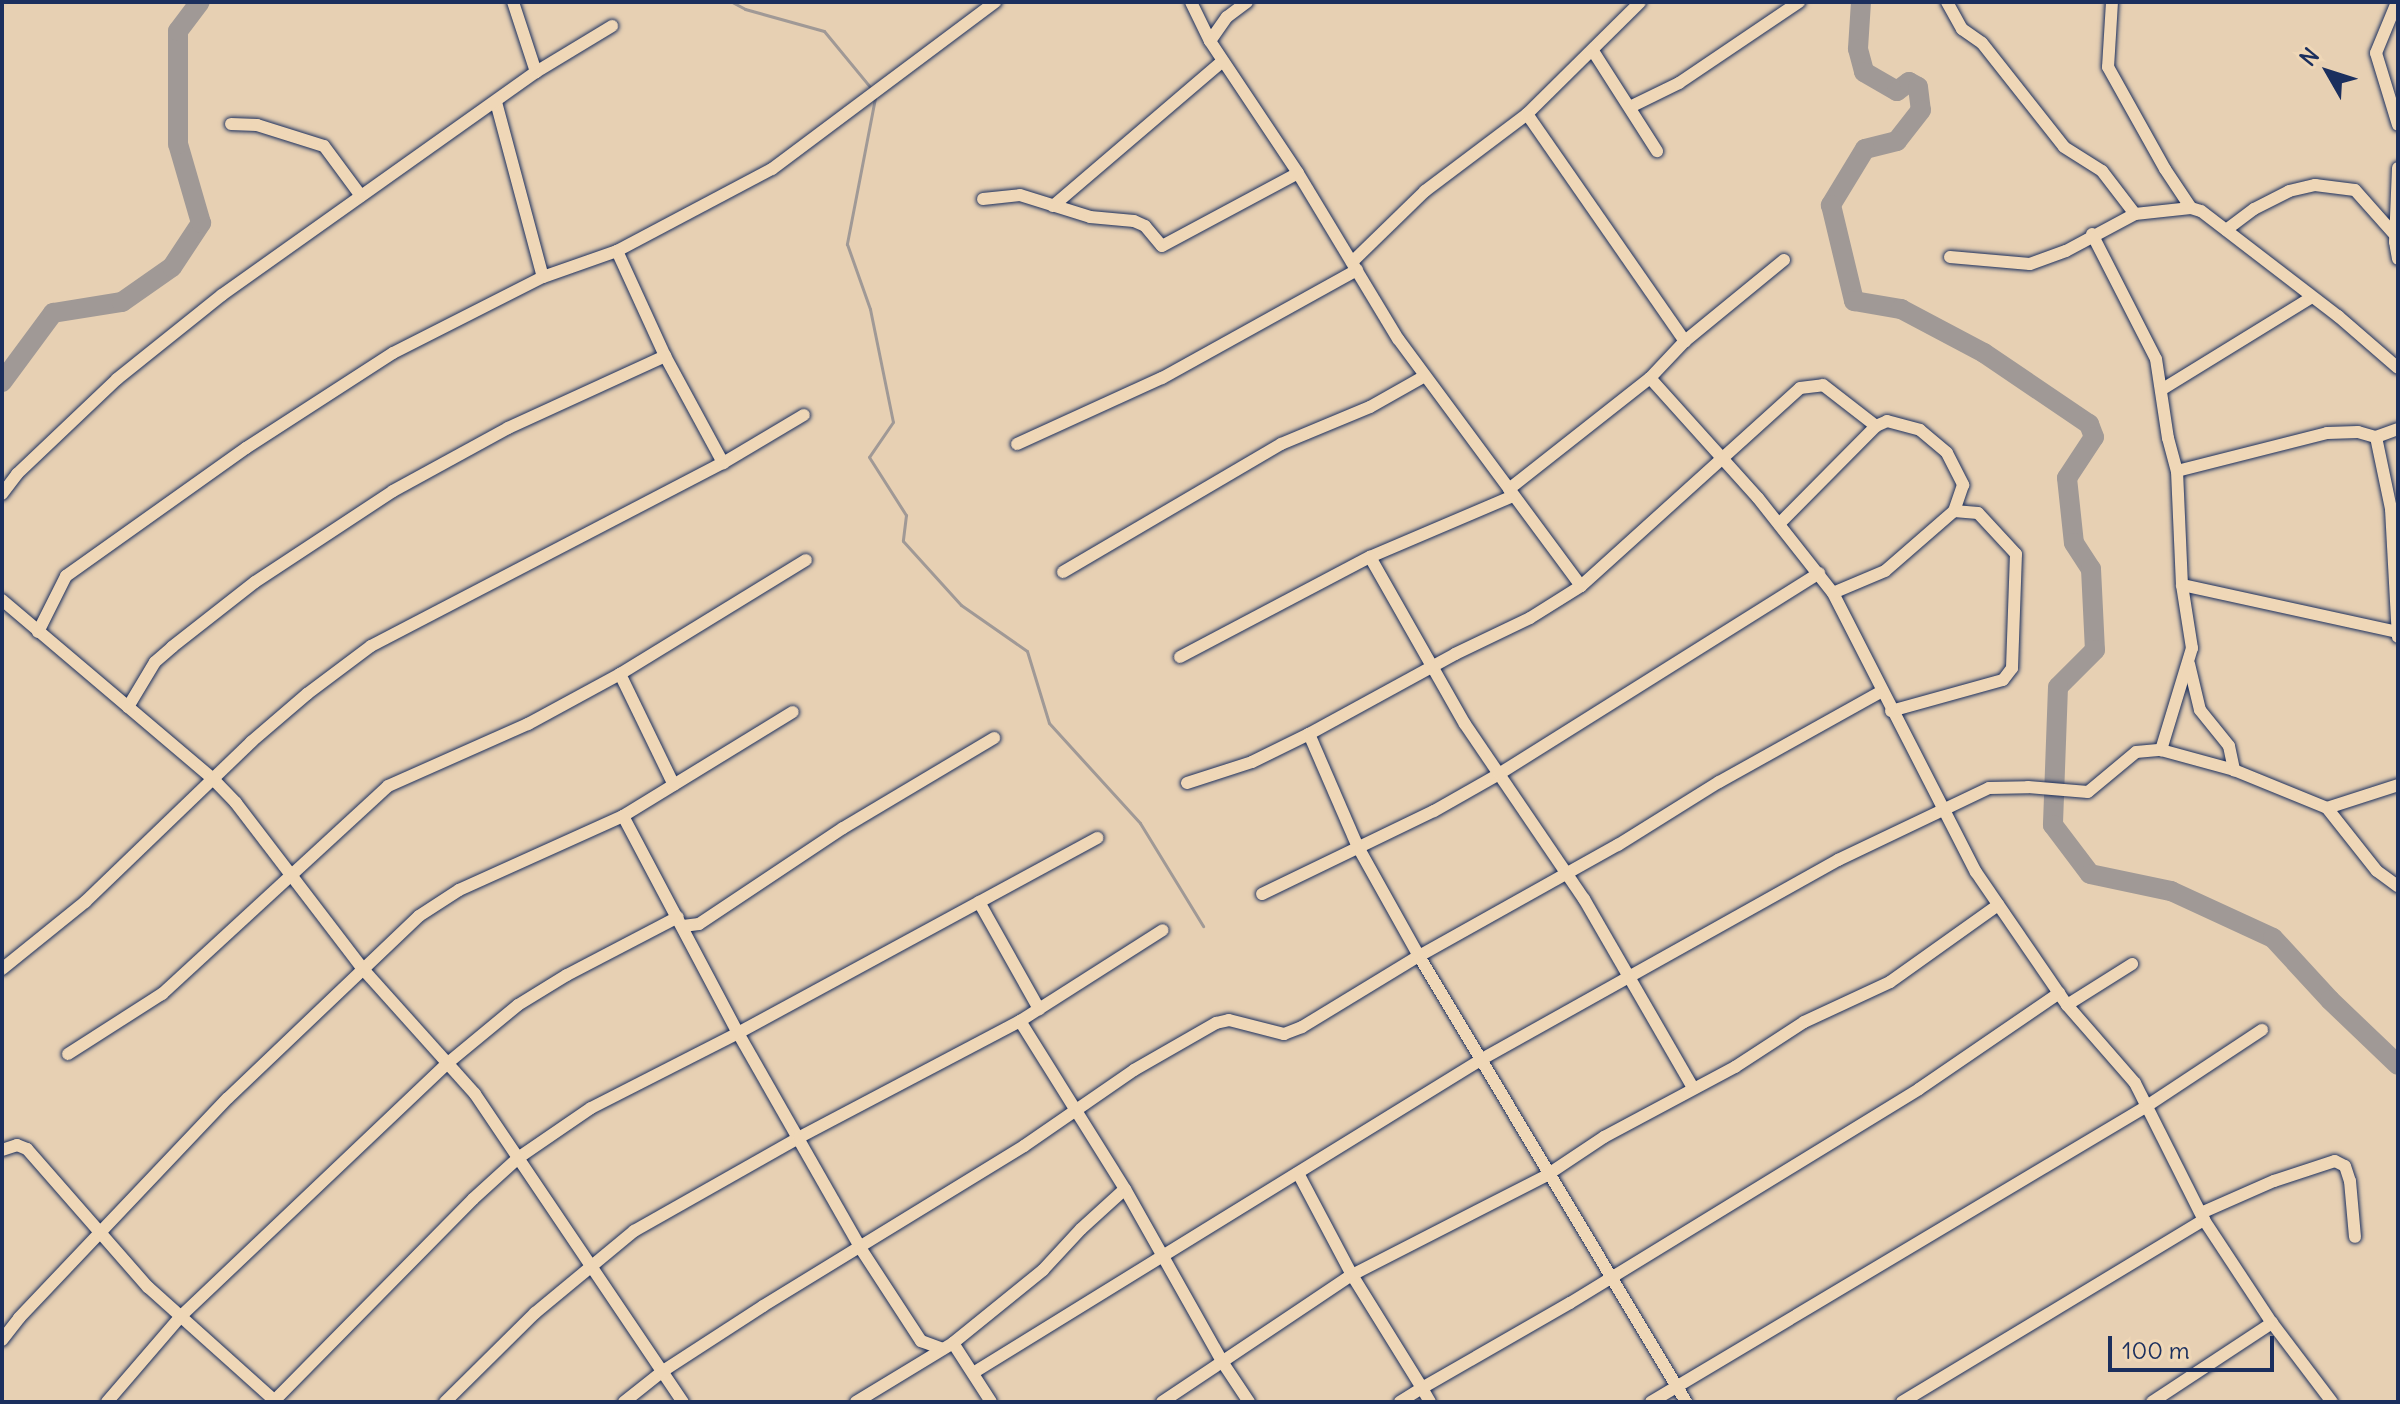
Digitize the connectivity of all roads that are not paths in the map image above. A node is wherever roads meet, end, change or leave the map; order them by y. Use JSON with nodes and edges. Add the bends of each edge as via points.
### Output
{"nodes":[{"id":1,"x":513,"y":2,"type":"edge"},
{"id":2,"x":995,"y":2,"type":"edge"},
{"id":3,"x":1191,"y":2,"type":"edge"},
{"id":4,"x":1247,"y":2,"type":"edge"},
{"id":5,"x":1640,"y":2,"type":"edge"},
{"id":6,"x":1799,"y":2,"type":"edge"},
{"id":7,"x":1947,"y":2,"type":"edge"},
{"id":8,"x":2112,"y":2,"type":"edge"},
{"id":9,"x":2397,"y":2,"type":"edge"},
{"id":10,"x":612,"y":26,"type":"dead end"},
{"id":11,"x":1210,"y":41,"type":"junction"},
{"id":12,"x":1593,"y":51,"type":"junction"},
{"id":13,"x":1223,"y":61,"type":"junction"},
{"id":14,"x":536,"y":72,"type":"junction"},
{"id":15,"x":496,"y":102,"type":"junction"},
{"id":16,"x":1630,"y":107,"type":"junction"},
{"id":17,"x":1527,"y":114,"type":"junction"},
{"id":18,"x":231,"y":124,"type":"dead end"},
{"id":19,"x":2398,"y":125,"type":"edge"},
{"id":20,"x":1657,"y":151,"type":"dead end"},
{"id":21,"x":2398,"y":168,"type":"edge"},
{"id":22,"x":1298,"y":173,"type":"junction"},
{"id":23,"x":361,"y":196,"type":"junction"},
{"id":24,"x":983,"y":199,"type":"dead end"},
{"id":25,"x":1053,"y":206,"type":"junction"},
{"id":26,"x":2191,"y":208,"type":"junction"},
{"id":27,"x":2135,"y":214,"type":"junction"},
{"id":28,"x":2226,"y":230,"type":"junction"},
{"id":29,"x":2092,"y":234,"type":"junction"},
{"id":30,"x":2396,"y":240,"type":"edge"},
{"id":31,"x":617,"y":251,"type":"junction"},
{"id":32,"x":1950,"y":257,"type":"dead end"},
{"id":33,"x":2398,"y":259,"type":"edge"},
{"id":34,"x":1784,"y":260,"type":"dead end"},
{"id":35,"x":1355,"y":266,"type":"junction"},
{"id":36,"x":543,"y":277,"type":"junction"},
{"id":37,"x":2312,"y":297,"type":"junction"},
{"id":38,"x":1685,"y":341,"type":"junction"},
{"id":39,"x":665,"y":356,"type":"junction"},
{"id":40,"x":2398,"y":368,"type":"edge"},
{"id":41,"x":1423,"y":377,"type":"junction"},
{"id":42,"x":1650,"y":378,"type":"junction"},
{"id":43,"x":2161,"y":390,"type":"junction"},
{"id":44,"x":804,"y":415,"type":"dead end"},
{"id":45,"x":1876,"y":426,"type":"junction"},
{"id":46,"x":2398,"y":429,"type":"edge"},
{"id":47,"x":2376,"y":437,"type":"junction"},
{"id":48,"x":1017,"y":444,"type":"dead end"},
{"id":49,"x":1722,"y":460,"type":"junction"},
{"id":50,"x":723,"y":463,"type":"junction"},
{"id":51,"x":2177,"y":471,"type":"junction"},
{"id":52,"x":1511,"y":492,"type":"junction"},
{"id":53,"x":2,"y":494,"type":"edge"},
{"id":54,"x":1954,"y":511,"type":"junction"},
{"id":55,"x":1779,"y":524,"type":"junction"},
{"id":56,"x":1370,"y":557,"type":"junction"},
{"id":57,"x":806,"y":560,"type":"dead end"},
{"id":58,"x":1063,"y":572,"type":"dead end"},
{"id":59,"x":1819,"y":573,"type":"junction"},
{"id":60,"x":2182,"y":585,"type":"junction"},
{"id":61,"x":1581,"y":586,"type":"junction"},
{"id":62,"x":1833,"y":593,"type":"junction"},
{"id":63,"x":2,"y":600,"type":"edge"},
{"id":64,"x":38,"y":632,"type":"junction"},
{"id":65,"x":2398,"y":634,"type":"edge"},
{"id":66,"x":1180,"y":657,"type":"dead end"},
{"id":67,"x":2189,"y":664,"type":"junction"},
{"id":68,"x":1432,"y":669,"type":"junction"},
{"id":69,"x":620,"y":674,"type":"junction"},
{"id":70,"x":1881,"y":692,"type":"junction"},
{"id":71,"x":128,"y":707,"type":"junction"},
{"id":72,"x":1891,"y":711,"type":"junction"},
{"id":73,"x":793,"y":712,"type":"dead end"},
{"id":74,"x":1309,"y":734,"type":"junction"},
{"id":75,"x":994,"y":738,"type":"dead end"},
{"id":76,"x":2161,"y":750,"type":"junction"},
{"id":77,"x":2234,"y":770,"type":"junction"},
{"id":78,"x":1499,"y":774,"type":"junction"},
{"id":79,"x":213,"y":779,"type":"junction"},
{"id":80,"x":1187,"y":783,"type":"dead end"},
{"id":81,"x":674,"y":785,"type":"junction"},
{"id":82,"x":2398,"y":785,"type":"edge"},
{"id":83,"x":2327,"y":808,"type":"junction"},
{"id":84,"x":1943,"y":811,"type":"junction"},
{"id":85,"x":623,"y":816,"type":"junction"},
{"id":86,"x":1097,"y":838,"type":"dead end"},
{"id":87,"x":1358,"y":847,"type":"junction"},
{"id":88,"x":1567,"y":874,"type":"junction"},
{"id":89,"x":291,"y":876,"type":"junction"},
{"id":90,"x":2398,"y":886,"type":"edge"},
{"id":91,"x":1262,"y":894,"type":"dead end"},
{"id":92,"x":979,"y":902,"type":"junction"},
{"id":93,"x":1998,"y":905,"type":"junction"},
{"id":94,"x":680,"y":922,"type":"junction"},
{"id":95,"x":699,"y":924,"type":"junction"},
{"id":96,"x":1163,"y":930,"type":"dead end"},
{"id":97,"x":691,"y":942,"type":"junction"},
{"id":98,"x":1419,"y":956,"type":"junction"},
{"id":99,"x":2132,"y":964,"type":"dead end"},
{"id":100,"x":362,"y":968,"type":"junction"},
{"id":101,"x":2,"y":969,"type":"edge"},
{"id":102,"x":1630,"y":979,"type":"junction"},
{"id":103,"x":2059,"y":993,"type":"junction"},
{"id":104,"x":2067,"y":1005,"type":"junction"},
{"id":105,"x":1039,"y":1009,"type":"junction"},
{"id":106,"x":1020,"y":1021,"type":"junction"},
{"id":107,"x":2262,"y":1030,"type":"dead end"},
{"id":108,"x":738,"y":1033,"type":"junction"},
{"id":109,"x":68,"y":1054,"type":"dead end"},
{"id":110,"x":1482,"y":1059,"type":"junction"},
{"id":111,"x":449,"y":1062,"type":"junction"},
{"id":112,"x":1693,"y":1088,"type":"junction"},
{"id":113,"x":2147,"y":1106,"type":"junction"},
{"id":114,"x":1075,"y":1110,"type":"junction"},
{"id":115,"x":800,"y":1137,"type":"junction"},
{"id":116,"x":2,"y":1150,"type":"edge"},
{"id":117,"x":518,"y":1158,"type":"junction"},
{"id":118,"x":1298,"y":1173,"type":"junction"},
{"id":119,"x":1547,"y":1175,"type":"junction"},
{"id":120,"x":1125,"y":1189,"type":"junction"},
{"id":121,"x":2203,"y":1216,"type":"junction"},
{"id":122,"x":101,"y":1234,"type":"junction"},
{"id":123,"x":2355,"y":1237,"type":"dead end"},
{"id":124,"x":861,"y":1249,"type":"junction"},
{"id":125,"x":1162,"y":1253,"type":"junction"},
{"id":126,"x":592,"y":1263,"type":"junction"},
{"id":127,"x":1352,"y":1275,"type":"junction"},
{"id":128,"x":1612,"y":1277,"type":"junction"},
{"id":129,"x":180,"y":1317,"type":"junction"},
{"id":130,"x":2272,"y":1323,"type":"junction"},
{"id":131,"x":2,"y":1340,"type":"edge"},
{"id":132,"x":921,"y":1341,"type":"junction"},
{"id":133,"x":948,"y":1346,"type":"junction"},
{"id":134,"x":1223,"y":1363,"type":"junction"},
{"id":135,"x":917,"y":1366,"type":"junction"},
{"id":136,"x":663,"y":1371,"type":"junction"},
{"id":137,"x":973,"y":1373,"type":"junction"},
{"id":138,"x":1677,"y":1387,"type":"junction"},
{"id":139,"x":1422,"y":1388,"type":"junction"},
{"id":140,"x":107,"y":1402,"type":"edge"},
{"id":141,"x":275,"y":1402,"type":"edge"},
{"id":142,"x":445,"y":1402,"type":"edge"},
{"id":143,"x":624,"y":1402,"type":"edge"},
{"id":144,"x":683,"y":1402,"type":"edge"},
{"id":145,"x":856,"y":1402,"type":"edge"},
{"id":146,"x":991,"y":1402,"type":"edge"},
{"id":147,"x":1162,"y":1402,"type":"edge"},
{"id":148,"x":1249,"y":1402,"type":"edge"},
{"id":149,"x":1400,"y":1402,"type":"edge"},
{"id":150,"x":1430,"y":1402,"type":"edge"},
{"id":151,"x":1651,"y":1402,"type":"edge"},
{"id":152,"x":1686,"y":1402,"type":"edge"},
{"id":153,"x":1902,"y":1402,"type":"edge"},
{"id":154,"x":2152,"y":1402,"type":"edge"},
{"id":155,"x":2332,"y":1402,"type":"edge"}],
"edges":[{"from":1,"to":14,"type":"street"},
{"from":2,"to":31,"type":"street","via":[[772,169]]},
{"from":3,"to":11,"type":"street"},
{"from":4,"to":11,"type":"street","via":[[1227,17]]},
{"from":5,"to":12,"type":"street"},
{"from":6,"to":16,"type":"street","via":[[1679,83]]},
{"from":7,"to":27,"type":"street","via":[[1962,29],[1982,43],[2064,147],[2102,171]]},
{"from":8,"to":26,"type":"street","via":[[2108,67]]},
{"from":9,"to":19,"type":"street","via":[[2376,53]]},
{"from":10,"to":14,"type":"street"},
{"from":11,"to":13,"type":"street"},
{"from":12,"to":16,"type":"street"},
{"from":12,"to":17,"type":"street"},
{"from":13,"to":22,"type":"street"},
{"from":13,"to":25,"type":"street"},
{"from":14,"to":15,"type":"street"},
{"from":15,"to":23,"type":"street"},
{"from":15,"to":36,"type":"street"},
{"from":16,"to":20,"type":"street"},
{"from":17,"to":35,"type":"street","via":[[1425,191]]},
{"from":17,"to":38,"type":"street"},
{"from":18,"to":23,"type":"street","via":[[257,125],[324,146]]},
{"from":21,"to":30,"type":"street"},
{"from":22,"to":25,"type":"street","via":[[1162,246],[1140,223]]},
{"from":22,"to":35,"type":"street"},
{"from":23,"to":53,"type":"street","via":[[222,295],[117,379]]},
{"from":24,"to":25,"type":"street","via":[[1020,195]]},
{"from":26,"to":27,"type":"street"},
{"from":26,"to":28,"type":"street"},
{"from":27,"to":29,"type":"street"},
{"from":28,"to":30,"type":"street","via":[[2289,191],[2315,185],[2350,187]]},
{"from":28,"to":37,"type":"street"},
{"from":29,"to":32,"type":"street","via":[[2030,264]]},
{"from":29,"to":43,"type":"street","via":[[2156,359]]},
{"from":30,"to":33,"type":"street"},
{"from":31,"to":36,"type":"street"},
{"from":31,"to":39,"type":"street"},
{"from":34,"to":38,"type":"street"},
{"from":35,"to":41,"type":"street"},
{"from":35,"to":48,"type":"street","via":[[1162,378]]},
{"from":36,"to":64,"type":"street","via":[[393,353],[126,530],[66,576]]},
{"from":37,"to":40,"type":"street"},
{"from":37,"to":43,"type":"street"},
{"from":38,"to":42,"type":"street"},
{"from":39,"to":50,"type":"street"},
{"from":39,"to":71,"type":"street","via":[[508,428],[381,499],[255,582],[172,647],[155,662]]},
{"from":41,"to":52,"type":"street"},
{"from":41,"to":58,"type":"street","via":[[1370,407],[1281,444]]},
{"from":42,"to":49,"type":"street"},
{"from":42,"to":52,"type":"street"},
{"from":43,"to":51,"type":"street"},
{"from":44,"to":50,"type":"street"},
{"from":45,"to":49,"type":"street","via":[[1823,385],[1809,385]]},
{"from":45,"to":54,"type":"street","via":[[1887,421],[1911,426],[1947,453],[1963,485]]},
{"from":45,"to":55,"type":"street"},
{"from":46,"to":47,"type":"street"},
{"from":47,"to":51,"type":"street","via":[[2327,433]]},
{"from":47,"to":65,"type":"street","via":[[2391,509]]},
{"from":49,"to":55,"type":"street"},
{"from":49,"to":61,"type":"street"},
{"from":50,"to":79,"type":"street","via":[[371,646],[307,694]]},
{"from":51,"to":60,"type":"street"},
{"from":52,"to":56,"type":"street"},
{"from":52,"to":61,"type":"street"},
{"from":54,"to":62,"type":"street","via":[[1885,571]]},
{"from":54,"to":72,"type":"street","via":[[1978,513],[2016,554],[2012,668],[2003,680]]},
{"from":55,"to":59,"type":"street"},
{"from":56,"to":66,"type":"street"},
{"from":56,"to":68,"type":"street"},
{"from":57,"to":69,"type":"street"},
{"from":59,"to":62,"type":"street"},
{"from":59,"to":78,"type":"street"},
{"from":60,"to":65,"type":"street"},
{"from":60,"to":67,"type":"street","via":[[2192,634]]},
{"from":61,"to":68,"type":"street"},
{"from":62,"to":70,"type":"street"},
{"from":63,"to":64,"type":"street"},
{"from":64,"to":71,"type":"street"},
{"from":67,"to":76,"type":"street"},
{"from":67,"to":77,"type":"street","via":[[2200,710],[2229,746]]},
{"from":68,"to":74,"type":"street"},
{"from":68,"to":78,"type":"street"},
{"from":69,"to":81,"type":"street"},
{"from":69,"to":89,"type":"street","via":[[528,724],[388,786]]},
{"from":70,"to":72,"type":"street"},
{"from":70,"to":88,"type":"street"},
{"from":71,"to":79,"type":"street"},
{"from":72,"to":84,"type":"street"},
{"from":73,"to":81,"type":"street"},
{"from":74,"to":80,"type":"street","via":[[1252,762]]},
{"from":74,"to":87,"type":"street"},
{"from":75,"to":95,"type":"street","via":[[843,828]]},
{"from":76,"to":77,"type":"street"},
{"from":76,"to":84,"type":"street","via":[[2136,752],[2088,792],[1989,788]]},
{"from":77,"to":83,"type":"street"},
{"from":78,"to":87,"type":"street"},
{"from":78,"to":88,"type":"street"},
{"from":79,"to":89,"type":"street"},
{"from":79,"to":101,"type":"street","via":[[85,902]]},
{"from":81,"to":85,"type":"street"},
{"from":82,"to":83,"type":"street"},
{"from":83,"to":90,"type":"street","via":[[2377,871]]},
{"from":84,"to":93,"type":"street"},
{"from":84,"to":102,"type":"street","via":[[1838,860]]},
{"from":85,"to":94,"type":"street"},
{"from":85,"to":100,"type":"street","via":[[432,905]]},
{"from":86,"to":92,"type":"street"},
{"from":87,"to":91,"type":"street"},
{"from":87,"to":98,"type":"street"},
{"from":88,"to":98,"type":"street"},
{"from":88,"to":102,"type":"street"},
{"from":89,"to":100,"type":"street"},
{"from":89,"to":109,"type":"street","via":[[162,994]]},
{"from":92,"to":105,"type":"street"},
{"from":92,"to":108,"type":"street"},
{"from":93,"to":103,"type":"street"},
{"from":93,"to":112,"type":"street","via":[[1890,982],[1804,1022]]},
{"from":94,"to":95,"type":"street"},
{"from":94,"to":97,"type":"street"},
{"from":94,"to":111,"type":"street","via":[[567,975],[518,1005]]},
{"from":95,"to":97,"type":"street"},
{"from":96,"to":105,"type":"street"},
{"from":97,"to":108,"type":"street"},
{"from":98,"to":110,"type":"street"},
{"from":98,"to":114,"type":"street","via":[[1284,1034],[1229,1020],[1216,1023]]},
{"from":99,"to":104,"type":"street"},
{"from":100,"to":111,"type":"street"},
{"from":100,"to":122,"type":"street","via":[[228,1098]]},
{"from":102,"to":110,"type":"street"},
{"from":102,"to":112,"type":"street"},
{"from":103,"to":104,"type":"street"},
{"from":103,"to":128,"type":"street","via":[[1919,1089]]},
{"from":104,"to":113,"type":"street","via":[[2135,1083]]},
{"from":105,"to":106,"type":"street"},
{"from":106,"to":114,"type":"street"},
{"from":106,"to":115,"type":"street"},
{"from":107,"to":113,"type":"street"},
{"from":108,"to":115,"type":"street"},
{"from":108,"to":117,"type":"street","via":[[591,1108]]},
{"from":110,"to":118,"type":"street"},
{"from":110,"to":119,"type":"street"},
{"from":111,"to":117,"type":"street"},
{"from":111,"to":129,"type":"street"},
{"from":112,"to":119,"type":"street"},
{"from":113,"to":121,"type":"street"},
{"from":113,"to":138,"type":"street"},
{"from":114,"to":120,"type":"street"},
{"from":114,"to":124,"type":"street"},
{"from":115,"to":124,"type":"street"},
{"from":115,"to":126,"type":"street","via":[[634,1231]]},
{"from":116,"to":122,"type":"street","via":[[17,1145],[27,1149]]},
{"from":117,"to":126,"type":"street"},
{"from":117,"to":141,"type":"street"},
{"from":118,"to":125,"type":"street","via":[[1224,1222]]},
{"from":118,"to":127,"type":"street"},
{"from":119,"to":127,"type":"street"},
{"from":119,"to":128,"type":"street"},
{"from":120,"to":125,"type":"street"},
{"from":120,"to":133,"type":"street","via":[[1043,1270]]},
{"from":121,"to":123,"type":"street","via":[[2274,1181],[2335,1161],[2345,1166],[2350,1181]]},
{"from":121,"to":130,"type":"street"},
{"from":121,"to":153,"type":"street"},
{"from":122,"to":129,"type":"street"},
{"from":122,"to":131,"type":"street"},
{"from":124,"to":132,"type":"street"},
{"from":124,"to":136,"type":"street"},
{"from":125,"to":134,"type":"street"},
{"from":125,"to":137,"type":"street"},
{"from":126,"to":136,"type":"street"},
{"from":126,"to":142,"type":"street"},
{"from":127,"to":134,"type":"street"},
{"from":127,"to":139,"type":"street"},
{"from":128,"to":138,"type":"street"},
{"from":128,"to":139,"type":"street"},
{"from":129,"to":140,"type":"street"},
{"from":129,"to":141,"type":"street"},
{"from":130,"to":154,"type":"street"},
{"from":130,"to":155,"type":"street"},
{"from":132,"to":133,"type":"street"},
{"from":132,"to":135,"type":"street"},
{"from":133,"to":135,"type":"street"},
{"from":133,"to":137,"type":"street"},
{"from":134,"to":147,"type":"street"},
{"from":134,"to":148,"type":"street"},
{"from":135,"to":145,"type":"street"},
{"from":136,"to":143,"type":"street"},
{"from":136,"to":144,"type":"street"},
{"from":137,"to":146,"type":"street"},
{"from":138,"to":151,"type":"street"},
{"from":138,"to":152,"type":"street"},
{"from":139,"to":149,"type":"street"},
{"from":139,"to":150,"type":"street"}]}
